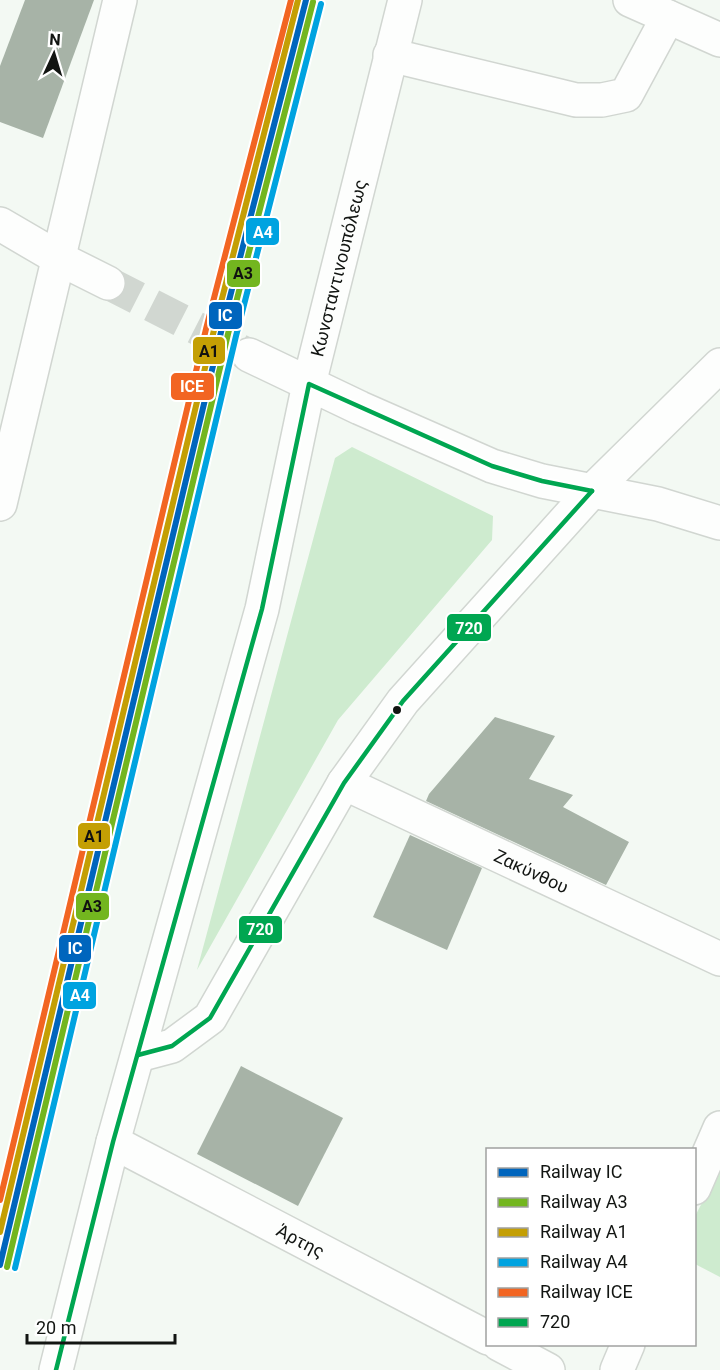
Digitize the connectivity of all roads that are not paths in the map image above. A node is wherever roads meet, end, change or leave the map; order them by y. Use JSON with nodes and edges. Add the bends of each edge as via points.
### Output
{"nodes":[{"id":1,"x":120,"y":0,"type":"edge"},
{"id":2,"x":405,"y":0,"type":"edge"},
{"id":3,"x":630,"y":0,"type":"edge"},
{"id":4,"x":668,"y":16,"type":"junction"},
{"id":5,"x":720,"y":40,"type":"edge"},
{"id":6,"x":390,"y":55,"type":"junction"},
{"id":7,"x":0,"y":224,"type":"edge"},
{"id":8,"x":60,"y":259,"type":"junction"},
{"id":9,"x":108,"y":283,"type":"tunnel mouth"},
{"id":10,"x":249,"y":355,"type":"tunnel mouth"},
{"id":11,"x":720,"y":365,"type":"edge"},
{"id":12,"x":309,"y":384,"type":"junction"},
{"id":13,"x":2,"y":487,"type":"edge"},
{"id":14,"x":592,"y":491,"type":"junction"},
{"id":15,"x":720,"y":523,"type":"edge"},
{"id":16,"x":344,"y":783,"type":"junction"},
{"id":17,"x":720,"y":959,"type":"edge"},
{"id":18,"x":138,"y":1055,"type":"junction"},
{"id":19,"x":720,"y":1128,"type":"edge"},
{"id":20,"x":113,"y":1142,"type":"junction"},
{"id":21,"x":696,"y":1183,"type":"edge"},
{"id":22,"x":486,"y":1337,"type":"edge"},
{"id":23,"x":503,"y":1346,"type":"edge"},
{"id":24,"x":627,"y":1346,"type":"edge"},
{"id":25,"x":67,"y":1364,"type":"edge"},
{"id":26,"x":548,"y":1370,"type":"edge"},
{"id":27,"x":617,"y":1370,"type":"edge"}],
"edges":[{"from":1,"to":8,"type":"street"},
{"from":2,"to":6,"type":"street","name":"Κωνσταντινουπόλεως"},
{"from":3,"to":4,"type":"street"},
{"from":4,"to":5,"type":"street"},
{"from":4,"to":6,"type":"street","via":[[626,95],[602,100],[576,100]]},
{"from":6,"to":12,"type":"street","name":"Κωνσταντινουπόλεως"},
{"from":7,"to":8,"type":"street"},
{"from":8,"to":9,"type":"street"},
{"from":8,"to":13,"type":"street"},
{"from":10,"to":12,"type":"street"},
{"from":11,"to":14,"type":"street"},
{"from":12,"to":14,"type":"street","via":[[492,466]]},
{"from":12,"to":18,"type":"street","name":"Κωνσταντινουπόλεως","via":[[262,609]]},
{"from":14,"to":15,"type":"street","via":[[658,504]]},
{"from":14,"to":16,"type":"street","via":[[403,701]]},
{"from":16,"to":17,"type":"street","name":"Ζακύνθου"},
{"from":16,"to":18,"type":"street","via":[[210,1018],[172,1046]]},
{"from":18,"to":20,"type":"street","name":"Κωνσταντινουπόλεως"},
{"from":19,"to":21,"type":"street"},
{"from":20,"to":22,"type":"street","name":"Άρτης"},
{"from":20,"to":25,"type":"street","name":"Κωνσταντινουπόλεως"},
{"from":23,"to":26,"type":"street"},
{"from":24,"to":27,"type":"street"}]}
